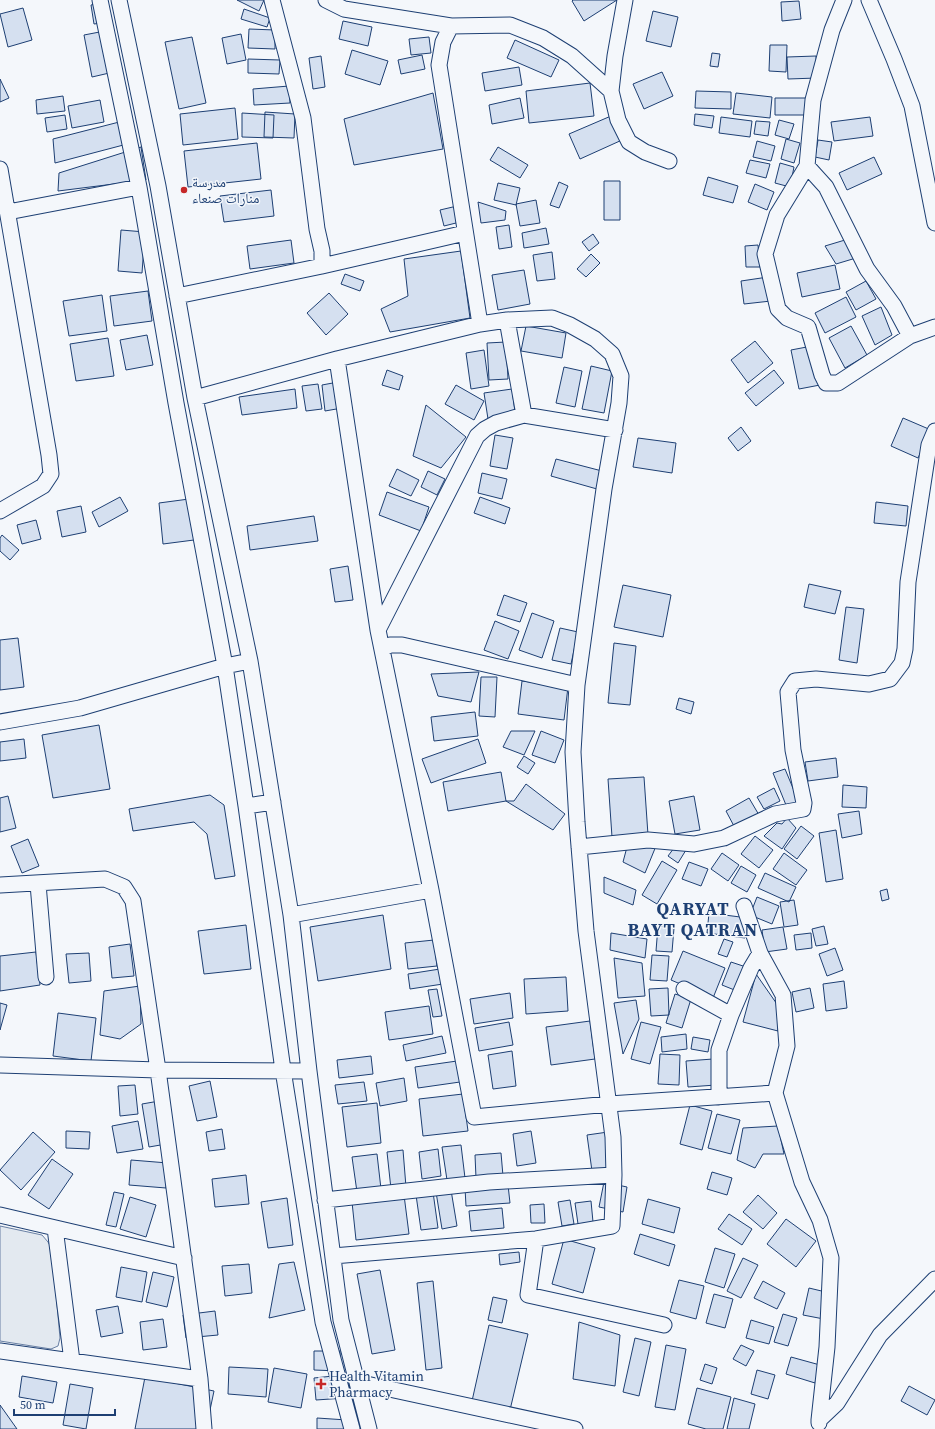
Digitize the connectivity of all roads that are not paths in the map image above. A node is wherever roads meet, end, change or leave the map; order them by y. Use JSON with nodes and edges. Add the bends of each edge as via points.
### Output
{"nodes":[{"id":1,"x":100,"y":0,"type":"edge"},
{"id":2,"x":119,"y":0,"type":"edge"},
{"id":3,"x":272,"y":0,"type":"edge"},
{"id":4,"x":326,"y":0,"type":"edge"},
{"id":5,"x":624,"y":0,"type":"edge"},
{"id":6,"x":844,"y":0,"type":"edge"},
{"id":7,"x":869,"y":0,"type":"edge"},
{"id":8,"x":451,"y":26,"type":"junction"},
{"id":9,"x":611,"y":91,"type":"junction"},
{"id":10,"x":669,"y":161,"type":"dead end"},
{"id":11,"x":806,"y":166,"type":"junction"},
{"id":12,"x":0,"y":169,"type":"edge"},
{"id":13,"x":139,"y":186,"type":"junction"},
{"id":14,"x":8,"y":212,"type":"junction"},
{"id":15,"x":935,"y":223,"type":"edge"},
{"id":16,"x":465,"y":234,"type":"junction"},
{"id":17,"x":322,"y":266,"type":"junction"},
{"id":18,"x":177,"y":296,"type":"junction"},
{"id":19,"x":507,"y":320,"type":"junction"},
{"id":20,"x":480,"y":324,"type":"junction"},
{"id":21,"x":935,"y":327,"type":"edge"},
{"id":22,"x":910,"y":336,"type":"junction"},
{"id":23,"x":337,"y":359,"type":"junction"},
{"id":24,"x":195,"y":398,"type":"junction"},
{"id":25,"x":524,"y":415,"type":"junction"},
{"id":26,"x":615,"y":430,"type":"junction"},
{"id":27,"x":935,"y":430,"type":"edge"},
{"id":28,"x":0,"y":511,"type":"edge"},
{"id":29,"x":378,"y":630,"type":"junction"},
{"id":30,"x":382,"y":649,"type":"junction"},
{"id":31,"x":250,"y":661,"type":"junction"},
{"id":32,"x":224,"y":666,"type":"junction"},
{"id":33,"x":578,"y":685,"type":"junction"},
{"id":34,"x":0,"y":722,"type":"edge"},
{"id":35,"x":272,"y":802,"type":"junction"},
{"id":36,"x":246,"y":806,"type":"junction"},
{"id":37,"x":579,"y":847,"type":"junction"},
{"id":38,"x":38,"y":884,"type":"junction"},
{"id":39,"x":0,"y":885,"type":"edge"},
{"id":40,"x":431,"y":890,"type":"junction"},
{"id":41,"x":744,"y":906,"type":"dead end"},
{"id":42,"x":291,"y":916,"type":"junction"},
{"id":43,"x":760,"y":954,"type":"junction"},
{"id":44,"x":46,"y":977,"type":"dead end"},
{"id":45,"x":684,"y":988,"type":"dead end"},
{"id":46,"x":731,"y":1015,"type":"junction"},
{"id":47,"x":0,"y":1065,"type":"edge"},
{"id":48,"x":158,"y":1070,"type":"junction"},
{"id":49,"x":283,"y":1070,"type":"junction"},
{"id":50,"x":308,"y":1071,"type":"junction"},
{"id":51,"x":775,"y":1093,"type":"junction"},
{"id":52,"x":719,"y":1097,"type":"junction"},
{"id":53,"x":609,"y":1104,"type":"junction"},
{"id":54,"x":614,"y":1174,"type":"junction"},
{"id":55,"x":325,"y":1200,"type":"junction"},
{"id":56,"x":0,"y":1215,"type":"edge"},
{"id":57,"x":55,"y":1228,"type":"junction"},
{"id":58,"x":536,"y":1239,"type":"junction"},
{"id":59,"x":333,"y":1256,"type":"junction"},
{"id":60,"x":184,"y":1258,"type":"junction"},
{"id":61,"x":935,"y":1279,"type":"edge"},
{"id":62,"x":664,"y":1325,"type":"dead end"},
{"id":63,"x":0,"y":1351,"type":"edge"},
{"id":64,"x":72,"y":1361,"type":"junction"},
{"id":65,"x":200,"y":1379,"type":"junction"},
{"id":66,"x":357,"y":1382,"type":"junction"},
{"id":67,"x":819,"y":1424,"type":"edge"},
{"id":68,"x":204,"y":1429,"type":"edge"},
{"id":69,"x":352,"y":1429,"type":"edge"},
{"id":70,"x":369,"y":1429,"type":"edge"},
{"id":71,"x":575,"y":1429,"type":"edge"}],
"edges":[{"from":1,"to":13,"type":"street"},
{"from":2,"to":18,"type":"street","via":[[158,186]]},
{"from":3,"to":17,"type":"street","via":[[304,118]]},
{"from":4,"to":8,"type":"street","via":[[344,9]]},
{"from":5,"to":9,"type":"street"},
{"from":6,"to":11,"type":"street","via":[[832,30],[813,100]]},
{"from":7,"to":15,"type":"street","via":[[912,106]]},
{"from":8,"to":9,"type":"street","via":[[510,25],[543,38],[572,56]]},
{"from":8,"to":16,"type":"street","via":[[443,42],[439,65]]},
{"from":9,"to":10,"type":"street","via":[[618,120],[629,142],[645,152]]},
{"from":11,"to":22,"type":"street","via":[[826,187],[867,270],[894,306]]},
{"from":11,"to":22,"type":"street","via":[[777,215],[766,254],[778,309],[787,318],[808,327],[826,383],[838,383]]},
{"from":12,"to":14,"type":"street"},
{"from":13,"to":14,"type":"street"},
{"from":13,"to":32,"type":"street"},
{"from":14,"to":28,"type":"street","via":[[50,455],[51,474],[43,486]]},
{"from":16,"to":17,"type":"street"},
{"from":16,"to":20,"type":"street"},
{"from":17,"to":18,"type":"street"},
{"from":18,"to":24,"type":"street"},
{"from":19,"to":20,"type":"street"},
{"from":19,"to":25,"type":"street"},
{"from":19,"to":26,"type":"street","via":[[552,318],[595,339],[612,354],[621,376]]},
{"from":20,"to":23,"type":"street"},
{"from":21,"to":22,"type":"street"},
{"from":23,"to":24,"type":"street"},
{"from":23,"to":29,"type":"street"},
{"from":24,"to":31,"type":"street"},
{"from":25,"to":26,"type":"street"},
{"from":25,"to":29,"type":"street","via":[[496,423],[477,436]]},
{"from":26,"to":33,"type":"street","via":[[604,489]]},
{"from":27,"to":37,"type":"street","via":[[929,446],[908,582],[906,649],[902,663],[890,679],[869,684],[816,679],[795,681],[788,692],[793,750],[804,802],[802,809],[775,814],[724,838],[694,844],[648,840]]},
{"from":29,"to":30,"type":"street"},
{"from":30,"to":33,"type":"street","via":[[390,645],[402,645]]},
{"from":30,"to":40,"type":"street"},
{"from":31,"to":32,"type":"street"},
{"from":31,"to":35,"type":"street"},
{"from":32,"to":34,"type":"street","via":[[80,708]]},
{"from":32,"to":36,"type":"street"},
{"from":33,"to":37,"type":"street","via":[[573,752]]},
{"from":35,"to":36,"type":"street"},
{"from":35,"to":42,"type":"street"},
{"from":36,"to":49,"type":"street"},
{"from":37,"to":53,"type":"street","via":[[586,931]]},
{"from":38,"to":39,"type":"street"},
{"from":38,"to":44,"type":"street"},
{"from":38,"to":48,"type":"street","via":[[105,879],[124,887],[133,901]]},
{"from":40,"to":42,"type":"street"},
{"from":40,"to":53,"type":"street","via":[[474,1117]]},
{"from":41,"to":43,"type":"street"},
{"from":42,"to":50,"type":"street"},
{"from":43,"to":46,"type":"street","via":[[751,968]]},
{"from":43,"to":51,"type":"street","via":[[783,995],[787,1046]]},
{"from":45,"to":46,"type":"street"},
{"from":46,"to":52,"type":"street","via":[[719,1050]]},
{"from":47,"to":48,"type":"street"},
{"from":48,"to":49,"type":"street"},
{"from":48,"to":60,"type":"street"},
{"from":49,"to":50,"type":"street"},
{"from":49,"to":69,"type":"street","via":[[323,1322]]},
{"from":50,"to":55,"type":"street"},
{"from":51,"to":52,"type":"street"},
{"from":51,"to":67,"type":"street","via":[[802,1182],[820,1220],[831,1258],[827,1347]]},
{"from":52,"to":53,"type":"street"},
{"from":53,"to":54,"type":"street"},
{"from":54,"to":55,"type":"street","via":[[489,1182]]},
{"from":54,"to":58,"type":"street","via":[[612,1226]]},
{"from":55,"to":59,"type":"street"},
{"from":56,"to":57,"type":"street"},
{"from":57,"to":60,"type":"street"},
{"from":57,"to":64,"type":"street"},
{"from":58,"to":59,"type":"street"},
{"from":58,"to":62,"type":"street","via":[[528,1295]]},
{"from":59,"to":66,"type":"street","via":[[341,1320]]},
{"from":60,"to":65,"type":"street"},
{"from":61,"to":67,"type":"street","via":[[880,1335],[837,1403]]},
{"from":63,"to":64,"type":"street"},
{"from":64,"to":65,"type":"street"},
{"from":65,"to":68,"type":"street"},
{"from":66,"to":70,"type":"street"},
{"from":66,"to":71,"type":"street"}]}
